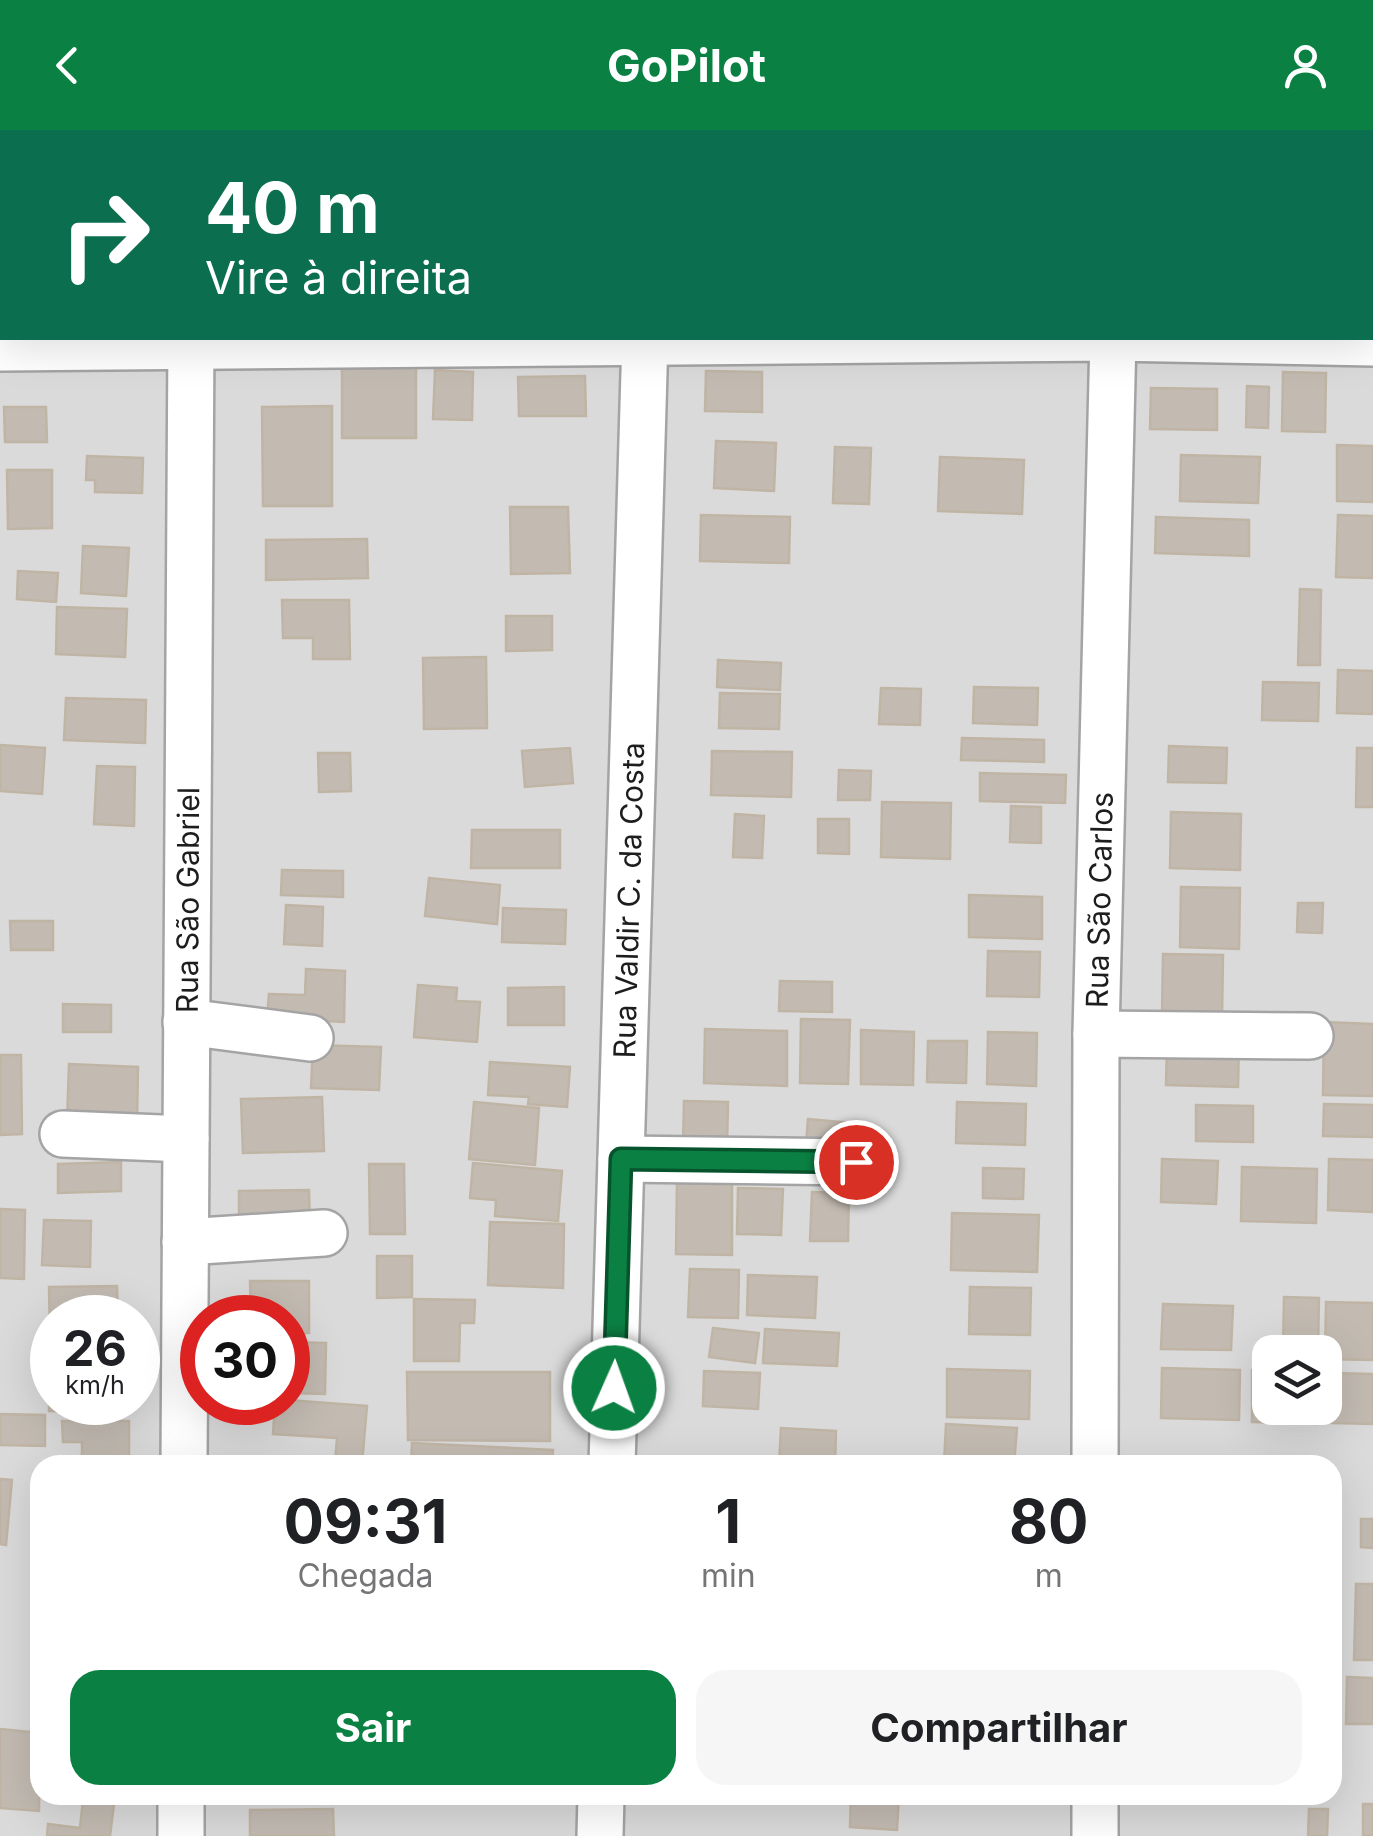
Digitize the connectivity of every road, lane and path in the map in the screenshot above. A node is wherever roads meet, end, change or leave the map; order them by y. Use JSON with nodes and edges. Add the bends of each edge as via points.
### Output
{"nodes":[{"id":1,"x":645,"y":340,"type":"edge"},
{"id":2,"x":1113,"y":340,"type":"edge"},
{"id":3,"x":1243,"y":340,"type":"edge"},
{"id":4,"x":191,"y":342,"type":"edge"},
{"id":5,"x":1373,"y":342,"type":"edge"},
{"id":6,"x":0,"y":348,"type":"edge"},
{"id":7,"x":186,"y":1022,"type":"junction"},
{"id":8,"x":1096,"y":1034,"type":"junction"},
{"id":9,"x":1310,"y":1036,"type":"dead end"},
{"id":10,"x":310,"y":1038,"type":"dead end"},
{"id":11,"x":63,"y":1134,"type":"dead end"},
{"id":12,"x":186,"y":1139,"type":"junction"},
{"id":13,"x":621,"y":1159,"type":"junction"},
{"id":14,"x":856,"y":1162,"type":"dead end"},
{"id":15,"x":324,"y":1233,"type":"dead end"},
{"id":16,"x":185,"y":1242,"type":"junction"},
{"id":17,"x":184,"y":1455,"type":"edge"},
{"id":18,"x":612,"y":1455,"type":"edge"},
{"id":19,"x":1095,"y":1455,"type":"edge"},
{"id":20,"x":181,"y":1805,"type":"edge"},
{"id":21,"x":602,"y":1805,"type":"edge"},
{"id":22,"x":1094,"y":1805,"type":"edge"},
{"id":23,"x":181,"y":1836,"type":"edge"},
{"id":24,"x":600,"y":1836,"type":"edge"},
{"id":25,"x":1094,"y":1836,"type":"edge"}],
"edges":[{"from":1,"to":4,"type":"street"},
{"from":1,"to":13,"type":"street","name":"Rua Valdir C. da Costa"},
{"from":2,"to":8,"type":"street","name":"Rua São Carlos"},
{"from":3,"to":5,"type":"street"},
{"from":4,"to":6,"type":"street"},
{"from":4,"to":7,"type":"street","name":"Rua São Gabriel"},
{"from":7,"to":10,"type":"street"},
{"from":7,"to":12,"type":"street","name":"Rua São Gabriel"},
{"from":8,"to":9,"type":"street"},
{"from":8,"to":19,"type":"street","name":"Rua São Carlos"},
{"from":11,"to":12,"type":"street"},
{"from":12,"to":16,"type":"street","name":"Rua São Gabriel"},
{"from":13,"to":14,"type":"street"},
{"from":13,"to":18,"type":"street","name":"Rua Valdir C. da Costa"},
{"from":15,"to":16,"type":"street"},
{"from":16,"to":17,"type":"street","name":"Rua São Gabriel"},
{"from":20,"to":23,"type":"street"},
{"from":21,"to":24,"type":"street"},
{"from":22,"to":25,"type":"street"}]}
